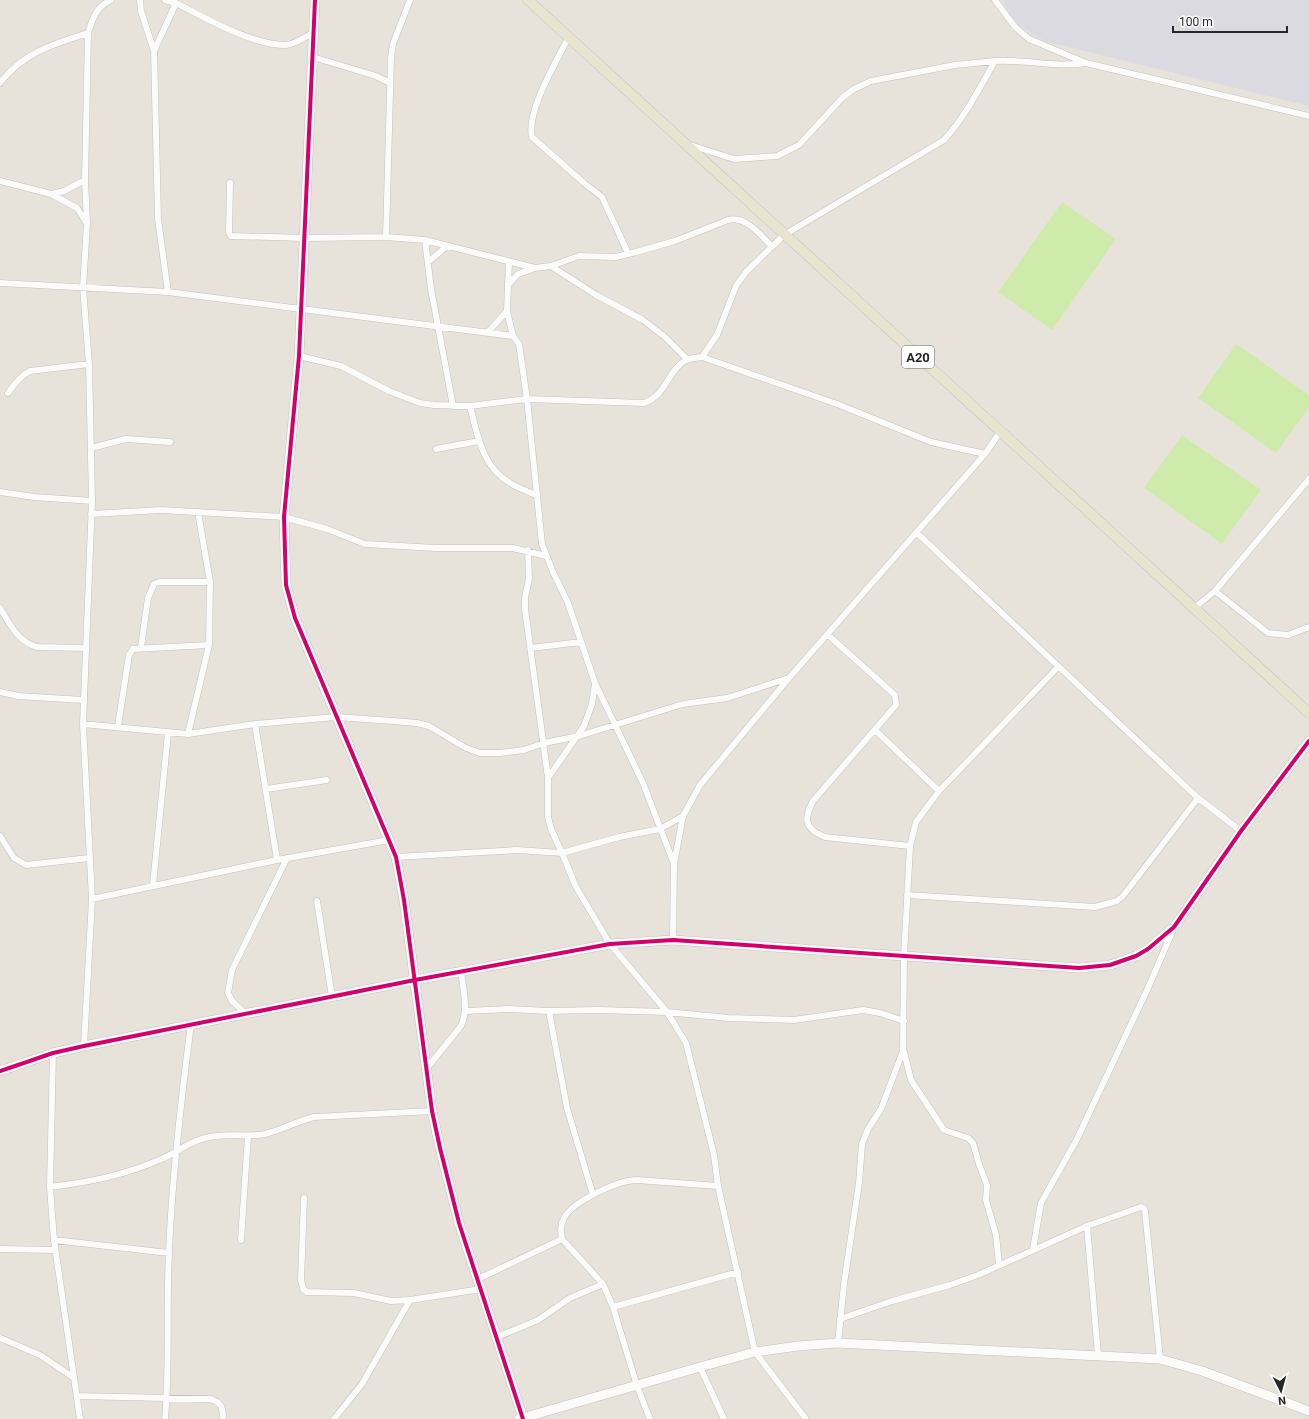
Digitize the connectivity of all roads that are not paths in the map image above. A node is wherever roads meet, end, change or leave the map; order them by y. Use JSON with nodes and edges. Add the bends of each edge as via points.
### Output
{"nodes":[{"id":1,"x":111,"y":0,"type":"edge"},
{"id":2,"x":140,"y":0,"type":"edge"},
{"id":3,"x":165,"y":0,"type":"edge"},
{"id":4,"x":315,"y":0,"type":"edge"},
{"id":5,"x":410,"y":0,"type":"edge"},
{"id":6,"x":528,"y":0,"type":"edge"},
{"id":7,"x":995,"y":0,"type":"edge"},
{"id":8,"x":176,"y":3,"type":"junction"},
{"id":9,"x":314,"y":32,"type":"junction"},
{"id":10,"x":88,"y":33,"type":"junction"},
{"id":11,"x":569,"y":36,"type":"junction"},
{"id":12,"x":154,"y":51,"type":"junction"},
{"id":13,"x":313,"y":57,"type":"junction"},
{"id":14,"x":995,"y":62,"type":"junction"},
{"id":15,"x":1086,"y":63,"type":"junction"},
{"id":16,"x":0,"y":83,"type":"edge"},
{"id":17,"x":390,"y":83,"type":"junction"},
{"id":18,"x":1309,"y":116,"type":"edge"},
{"id":19,"x":684,"y":143,"type":"junction"},
{"id":20,"x":84,"y":180,"type":"junction"},
{"id":21,"x":0,"y":182,"type":"edge"},
{"id":22,"x":230,"y":183,"type":"dead end"},
{"id":23,"x":51,"y":194,"type":"junction"},
{"id":24,"x":87,"y":223,"type":"junction"},
{"id":25,"x":784,"y":235,"type":"junction"},
{"id":26,"x":386,"y":237,"type":"junction"},
{"id":27,"x":305,"y":238,"type":"junction"},
{"id":28,"x":425,"y":240,"type":"junction"},
{"id":29,"x":446,"y":246,"type":"junction"},
{"id":30,"x":772,"y":247,"type":"junction"},
{"id":31,"x":628,"y":253,"type":"junction"},
{"id":32,"x":428,"y":262,"type":"junction"},
{"id":33,"x":508,"y":262,"type":"junction"},
{"id":34,"x":551,"y":266,"type":"junction"},
{"id":35,"x":535,"y":268,"type":"junction"},
{"id":36,"x":0,"y":283,"type":"edge"},
{"id":37,"x":508,"y":285,"type":"junction"},
{"id":38,"x":82,"y":288,"type":"junction"},
{"id":39,"x":168,"y":292,"type":"junction"},
{"id":40,"x":302,"y":310,"type":"junction"},
{"id":41,"x":507,"y":311,"type":"junction"},
{"id":42,"x":437,"y":327,"type":"junction"},
{"id":43,"x":489,"y":331,"type":"junction"},
{"id":44,"x":513,"y":336,"type":"junction"},
{"id":45,"x":299,"y":356,"type":"junction"},
{"id":46,"x":702,"y":357,"type":"junction"},
{"id":47,"x":687,"y":359,"type":"junction"},
{"id":48,"x":89,"y":364,"type":"junction"},
{"id":49,"x":8,"y":393,"type":"dead end"},
{"id":50,"x":527,"y":399,"type":"junction"},
{"id":51,"x":453,"y":406,"type":"junction"},
{"id":52,"x":470,"y":406,"type":"junction"},
{"id":53,"x":1000,"y":432,"type":"junction"},
{"id":54,"x":478,"y":441,"type":"junction"},
{"id":55,"x":170,"y":442,"type":"dead end"},
{"id":56,"x":91,"y":448,"type":"junction"},
{"id":57,"x":436,"y":449,"type":"dead end"},
{"id":58,"x":985,"y":454,"type":"junction"},
{"id":59,"x":1309,"y":479,"type":"edge"},
{"id":60,"x":1307,"y":486,"type":"edge"},
{"id":61,"x":0,"y":492,"type":"edge"},
{"id":62,"x":536,"y":495,"type":"junction"},
{"id":63,"x":92,"y":500,"type":"junction"},
{"id":64,"x":198,"y":512,"type":"junction"},
{"id":65,"x":91,"y":514,"type":"junction"},
{"id":66,"x":284,"y":517,"type":"junction"},
{"id":67,"x":917,"y":533,"type":"junction"},
{"id":68,"x":528,"y":550,"type":"junction"},
{"id":69,"x":546,"y":556,"type":"junction"},
{"id":70,"x":210,"y":582,"type":"junction"},
{"id":71,"x":1215,"y":590,"type":"junction"},
{"id":72,"x":0,"y":608,"type":"edge"},
{"id":73,"x":1193,"y":608,"type":"junction"},
{"id":74,"x":1309,"y":627,"type":"edge"},
{"id":75,"x":828,"y":635,"type":"junction"},
{"id":76,"x":581,"y":642,"type":"junction"},
{"id":77,"x":209,"y":645,"type":"junction"},
{"id":78,"x":141,"y":647,"type":"junction"},
{"id":79,"x":86,"y":648,"type":"junction"},
{"id":80,"x":531,"y":648,"type":"junction"},
{"id":81,"x":1058,"y":667,"type":"junction"},
{"id":82,"x":789,"y":678,"type":"junction"},
{"id":83,"x":595,"y":683,"type":"junction"},
{"id":84,"x":0,"y":692,"type":"edge"},
{"id":85,"x":84,"y":700,"type":"junction"},
{"id":86,"x":1309,"y":713,"type":"edge"},
{"id":87,"x":336,"y":717,"type":"junction"},
{"id":88,"x":83,"y":724,"type":"junction"},
{"id":89,"x":255,"y":724,"type":"junction"},
{"id":90,"x":118,"y":726,"type":"junction"},
{"id":91,"x":616,"y":726,"type":"junction"},
{"id":92,"x":875,"y":730,"type":"junction"},
{"id":93,"x":168,"y":733,"type":"junction"},
{"id":94,"x":188,"y":734,"type":"junction"},
{"id":95,"x":579,"y":736,"type":"junction"},
{"id":96,"x":1309,"y":741,"type":"edge"},
{"id":97,"x":544,"y":743,"type":"junction"},
{"id":98,"x":548,"y":778,"type":"junction"},
{"id":99,"x":327,"y":780,"type":"dead end"},
{"id":100,"x":266,"y":790,"type":"junction"},
{"id":101,"x":939,"y":791,"type":"junction"},
{"id":102,"x":1198,"y":798,"type":"junction"},
{"id":103,"x":683,"y":816,"type":"junction"},
{"id":104,"x":660,"y":829,"type":"junction"},
{"id":105,"x":1241,"y":831,"type":"junction"},
{"id":106,"x":0,"y":836,"type":"edge"},
{"id":107,"x":390,"y":840,"type":"junction"},
{"id":108,"x":910,"y":846,"type":"junction"},
{"id":109,"x":562,"y":853,"type":"junction"},
{"id":110,"x":396,"y":857,"type":"junction"},
{"id":111,"x":89,"y":858,"type":"junction"},
{"id":112,"x":287,"y":858,"type":"junction"},
{"id":113,"x":277,"y":860,"type":"junction"},
{"id":114,"x":674,"y":864,"type":"junction"},
{"id":115,"x":153,"y":885,"type":"junction"},
{"id":116,"x":907,"y":895,"type":"junction"},
{"id":117,"x":92,"y":899,"type":"junction"},
{"id":118,"x":317,"y":901,"type":"dead end"},
{"id":119,"x":1174,"y":927,"type":"junction"},
{"id":120,"x":673,"y":940,"type":"junction"},
{"id":121,"x":610,"y":944,"type":"junction"},
{"id":122,"x":904,"y":956,"type":"junction"},
{"id":123,"x":461,"y":971,"type":"junction"},
{"id":124,"x":415,"y":980,"type":"junction"},
{"id":125,"x":332,"y":997,"type":"junction"},
{"id":126,"x":466,"y":1011,"type":"junction"},
{"id":127,"x":549,"y":1011,"type":"junction"},
{"id":128,"x":667,"y":1012,"type":"junction"},
{"id":129,"x":246,"y":1014,"type":"junction"},
{"id":130,"x":904,"y":1021,"type":"junction"},
{"id":131,"x":191,"y":1024,"type":"junction"},
{"id":132,"x":84,"y":1046,"type":"junction"},
{"id":133,"x":903,"y":1051,"type":"junction"},
{"id":134,"x":53,"y":1053,"type":"junction"},
{"id":135,"x":427,"y":1068,"type":"junction"},
{"id":136,"x":0,"y":1071,"type":"edge"},
{"id":137,"x":432,"y":1111,"type":"junction"},
{"id":138,"x":248,"y":1136,"type":"junction"},
{"id":139,"x":174,"y":1154,"type":"junction"},
{"id":140,"x":718,"y":1186,"type":"junction"},
{"id":141,"x":50,"y":1187,"type":"junction"},
{"id":142,"x":593,"y":1195,"type":"junction"},
{"id":143,"x":304,"y":1198,"type":"dead end"},
{"id":144,"x":1087,"y":1226,"type":"junction"},
{"id":145,"x":54,"y":1240,"type":"junction"},
{"id":146,"x":241,"y":1240,"type":"dead end"},
{"id":147,"x":562,"y":1240,"type":"junction"},
{"id":148,"x":0,"y":1249,"type":"edge"},
{"id":149,"x":1033,"y":1249,"type":"junction"},
{"id":150,"x":55,"y":1250,"type":"junction"},
{"id":151,"x":168,"y":1253,"type":"junction"},
{"id":152,"x":999,"y":1264,"type":"junction"},
{"id":153,"x":738,"y":1272,"type":"junction"},
{"id":154,"x":478,"y":1279,"type":"junction"},
{"id":155,"x":603,"y":1284,"type":"junction"},
{"id":156,"x":481,"y":1289,"type":"junction"},
{"id":157,"x":410,"y":1300,"type":"junction"},
{"id":158,"x":613,"y":1307,"type":"junction"},
{"id":159,"x":840,"y":1319,"type":"junction"},
{"id":160,"x":497,"y":1337,"type":"junction"},
{"id":161,"x":0,"y":1338,"type":"edge"},
{"id":162,"x":838,"y":1343,"type":"junction"},
{"id":163,"x":755,"y":1352,"type":"junction"},
{"id":164,"x":1098,"y":1355,"type":"junction"},
{"id":165,"x":1160,"y":1359,"type":"junction"},
{"id":166,"x":700,"y":1367,"type":"junction"},
{"id":167,"x":74,"y":1378,"type":"junction"},
{"id":168,"x":638,"y":1386,"type":"junction"},
{"id":169,"x":77,"y":1396,"type":"junction"},
{"id":170,"x":167,"y":1398,"type":"junction"},
{"id":171,"x":1309,"y":1411,"type":"edge"},
{"id":172,"x":80,"y":1419,"type":"edge"},
{"id":173,"x":165,"y":1419,"type":"edge"},
{"id":174,"x":224,"y":1419,"type":"edge"},
{"id":175,"x":334,"y":1419,"type":"edge"},
{"id":176,"x":522,"y":1419,"type":"edge"},
{"id":177,"x":650,"y":1419,"type":"edge"},
{"id":178,"x":724,"y":1419,"type":"edge"},
{"id":179,"x":806,"y":1419,"type":"edge"}],
"edges":[{"from":1,"to":10,"type":"street","via":[[95,12]]},
{"from":2,"to":12,"type":"street","via":[[141,12]]},
{"from":3,"to":8,"type":"street"},
{"from":4,"to":9,"type":"street"},
{"from":5,"to":17,"type":"street","via":[[393,44]]},
{"from":6,"to":11,"type":"main road","number":"A20"},
{"from":7,"to":15,"type":"street","via":[[1029,39]]},
{"from":8,"to":9,"type":"street","via":[[235,33],[271,43],[286,45]]},
{"from":8,"to":12,"type":"street"},
{"from":9,"to":13,"type":"street"},
{"from":10,"to":16,"type":"street","via":[[28,56],[8,72]]},
{"from":10,"to":20,"type":"street"},
{"from":11,"to":19,"type":"main road","number":"A20"},
{"from":11,"to":31,"type":"street","via":[[535,106],[530,131],[532,137],[602,197]]},
{"from":12,"to":39,"type":"street","via":[[158,219]]},
{"from":13,"to":17,"type":"street"},
{"from":13,"to":27,"type":"street"},
{"from":14,"to":15,"type":"street","via":[[1058,66]]},
{"from":14,"to":19,"type":"street","via":[[955,65],[871,81],[842,98],[799,145],[777,156],[734,159]]},
{"from":14,"to":25,"type":"street","via":[[954,129],[944,140]]},
{"from":15,"to":18,"type":"street"},
{"from":17,"to":26,"type":"street"},
{"from":19,"to":25,"type":"main road","number":"A20"},
{"from":20,"to":23,"type":"street","via":[[64,191]]},
{"from":20,"to":24,"type":"street"},
{"from":21,"to":23,"type":"street"},
{"from":22,"to":27,"type":"street","via":[[230,236]]},
{"from":23,"to":24,"type":"street","via":[[77,208]]},
{"from":24,"to":38,"type":"street"},
{"from":25,"to":30,"type":"street"},
{"from":25,"to":53,"type":"main road","number":"A20"},
{"from":26,"to":27,"type":"street"},
{"from":26,"to":28,"type":"street"},
{"from":27,"to":40,"type":"street"},
{"from":28,"to":29,"type":"street"},
{"from":28,"to":32,"type":"street"},
{"from":29,"to":32,"type":"street"},
{"from":29,"to":33,"type":"street"},
{"from":30,"to":31,"type":"street","via":[[740,220],[732,219],[675,241]]},
{"from":30,"to":46,"type":"street","via":[[746,272],[736,286],[718,335]]},
{"from":31,"to":34,"type":"street","via":[[616,256],[579,256]]},
{"from":32,"to":42,"type":"street"},
{"from":33,"to":35,"type":"street"},
{"from":33,"to":37,"type":"street"},
{"from":34,"to":35,"type":"street"},
{"from":34,"to":47,"type":"street","via":[[642,320],[665,337]]},
{"from":35,"to":37,"type":"street","via":[[518,274]]},
{"from":36,"to":38,"type":"street"},
{"from":37,"to":41,"type":"street"},
{"from":38,"to":39,"type":"street"},
{"from":38,"to":48,"type":"street"},
{"from":39,"to":40,"type":"street"},
{"from":40,"to":42,"type":"street"},
{"from":40,"to":45,"type":"street"},
{"from":41,"to":43,"type":"street"},
{"from":41,"to":44,"type":"street"},
{"from":42,"to":43,"type":"street"},
{"from":42,"to":51,"type":"street"},
{"from":43,"to":44,"type":"street"},
{"from":44,"to":50,"type":"street","via":[[519,344]]},
{"from":45,"to":51,"type":"street","via":[[341,366],[389,391],[420,403]]},
{"from":45,"to":66,"type":"street"},
{"from":46,"to":47,"type":"street"},
{"from":46,"to":58,"type":"street","via":[[837,404],[931,442]]},
{"from":47,"to":50,"type":"street","via":[[670,377],[658,396],[644,403]]},
{"from":48,"to":49,"type":"street","via":[[30,371],[23,375]]},
{"from":48,"to":56,"type":"street"},
{"from":50,"to":52,"type":"street"},
{"from":50,"to":62,"type":"street"},
{"from":51,"to":52,"type":"street"},
{"from":52,"to":54,"type":"street"},
{"from":53,"to":58,"type":"street"},
{"from":53,"to":73,"type":"main road","number":"A20"},
{"from":54,"to":57,"type":"street"},
{"from":54,"to":62,"type":"street","via":[[487,461],[500,476]]},
{"from":55,"to":56,"type":"street","via":[[126,439]]},
{"from":56,"to":63,"type":"street"},
{"from":58,"to":67,"type":"street"},
{"from":59,"to":60,"type":"street"},
{"from":60,"to":71,"type":"street"},
{"from":61,"to":63,"type":"street","via":[[34,498]]},
{"from":62,"to":69,"type":"street","via":[[539,526]]},
{"from":63,"to":65,"type":"street"},
{"from":64,"to":65,"type":"street","via":[[162,510]]},
{"from":64,"to":66,"type":"street"},
{"from":64,"to":70,"type":"street"},
{"from":65,"to":79,"type":"street"},
{"from":66,"to":68,"type":"street","via":[[327,529],[364,544]]},
{"from":66,"to":87,"type":"street","via":[[286,584],[295,618]]},
{"from":67,"to":75,"type":"street"},
{"from":67,"to":81,"type":"street"},
{"from":68,"to":69,"type":"street"},
{"from":68,"to":80,"type":"street","via":[[529,578],[525,609]]},
{"from":69,"to":76,"type":"street","via":[[568,603]]},
{"from":70,"to":77,"type":"street"},
{"from":70,"to":78,"type":"street","via":[[154,584],[148,598]]},
{"from":71,"to":73,"type":"street"},
{"from":71,"to":74,"type":"street","via":[[1268,633],[1288,635]]},
{"from":72,"to":79,"type":"street","via":[[15,634],[29,645],[37,648]]},
{"from":73,"to":86,"type":"main road","number":"A20"},
{"from":75,"to":82,"type":"street"},
{"from":75,"to":92,"type":"street","via":[[895,694],[896,706]]},
{"from":76,"to":80,"type":"street"},
{"from":76,"to":83,"type":"street"},
{"from":77,"to":78,"type":"street"},
{"from":77,"to":94,"type":"street"},
{"from":78,"to":90,"type":"street","via":[[133,649],[129,655]]},
{"from":79,"to":85,"type":"street"},
{"from":80,"to":97,"type":"street"},
{"from":81,"to":101,"type":"street"},
{"from":81,"to":102,"type":"street"},
{"from":82,"to":91,"type":"street","via":[[727,698],[684,704]]},
{"from":82,"to":103,"type":"street","via":[[700,785]]},
{"from":83,"to":91,"type":"street"},
{"from":83,"to":95,"type":"street","via":[[591,709]]},
{"from":84,"to":85,"type":"street","via":[[18,696]]},
{"from":85,"to":88,"type":"street"},
{"from":87,"to":89,"type":"street"},
{"from":87,"to":97,"type":"street","via":[[429,726],[466,748],[480,753],[524,750]]},
{"from":87,"to":107,"type":"street"},
{"from":88,"to":90,"type":"street"},
{"from":88,"to":111,"type":"street"},
{"from":89,"to":94,"type":"street"},
{"from":89,"to":100,"type":"street"},
{"from":90,"to":93,"type":"street"},
{"from":91,"to":95,"type":"street"},
{"from":91,"to":104,"type":"street","via":[[643,783]]},
{"from":92,"to":101,"type":"street"},
{"from":92,"to":108,"type":"street","via":[[813,801],[807,813],[808,824],[813,832],[825,837]]},
{"from":93,"to":94,"type":"street"},
{"from":93,"to":115,"type":"street"},
{"from":95,"to":97,"type":"street"},
{"from":95,"to":98,"type":"street"},
{"from":96,"to":105,"type":"street"},
{"from":97,"to":98,"type":"street"},
{"from":98,"to":109,"type":"street","via":[[548,817]]},
{"from":99,"to":100,"type":"street"},
{"from":100,"to":113,"type":"street"},
{"from":101,"to":108,"type":"street","via":[[916,822]]},
{"from":102,"to":105,"type":"street"},
{"from":102,"to":116,"type":"street","via":[[1117,902],[1095,907]]},
{"from":103,"to":104,"type":"street"},
{"from":103,"to":114,"type":"street"},
{"from":104,"to":109,"type":"street"},
{"from":104,"to":114,"type":"street"},
{"from":105,"to":119,"type":"street"},
{"from":106,"to":111,"type":"street","via":[[14,858],[26,864]]},
{"from":107,"to":110,"type":"street"},
{"from":107,"to":112,"type":"street"},
{"from":108,"to":116,"type":"street"},
{"from":109,"to":110,"type":"street","via":[[517,850]]},
{"from":109,"to":121,"type":"street","via":[[576,887]]},
{"from":110,"to":124,"type":"street"},
{"from":111,"to":117,"type":"street"},
{"from":112,"to":113,"type":"street"},
{"from":112,"to":129,"type":"street","via":[[232,970],[228,993],[232,1001]]},
{"from":113,"to":115,"type":"street"},
{"from":114,"to":120,"type":"street"},
{"from":115,"to":117,"type":"street"},
{"from":116,"to":122,"type":"street"},
{"from":117,"to":132,"type":"street"},
{"from":118,"to":125,"type":"street"},
{"from":119,"to":122,"type":"street","via":[[1142,953],[1098,967],[1079,968]]},
{"from":119,"to":149,"type":"street","via":[[1077,1139],[1041,1203]]},
{"from":120,"to":121,"type":"street"},
{"from":120,"to":122,"type":"street"},
{"from":121,"to":123,"type":"street"},
{"from":121,"to":128,"type":"street"},
{"from":122,"to":130,"type":"street"},
{"from":123,"to":124,"type":"street"},
{"from":123,"to":126,"type":"street"},
{"from":124,"to":125,"type":"street"},
{"from":124,"to":135,"type":"street"},
{"from":125,"to":129,"type":"street"},
{"from":126,"to":127,"type":"street"},
{"from":126,"to":135,"type":"street","via":[[462,1026]]},
{"from":127,"to":128,"type":"street"},
{"from":127,"to":142,"type":"street","via":[[567,1108]]},
{"from":128,"to":130,"type":"street","via":[[728,1018],[794,1020],[863,1010]]},
{"from":128,"to":140,"type":"street","via":[[690,1051],[714,1155]]},
{"from":129,"to":131,"type":"street"},
{"from":130,"to":133,"type":"street"},
{"from":131,"to":132,"type":"street"},
{"from":131,"to":139,"type":"street"},
{"from":132,"to":134,"type":"street"},
{"from":133,"to":152,"type":"street","via":[[911,1080],[944,1130],[968,1138],[973,1143],[987,1186],[986,1200],[996,1235]]},
{"from":133,"to":159,"type":"street","via":[[883,1104],[862,1144],[858,1198]]},
{"from":134,"to":136,"type":"street"},
{"from":134,"to":141,"type":"street"},
{"from":135,"to":137,"type":"street"},
{"from":137,"to":138,"type":"street","via":[[314,1117],[265,1134]]},
{"from":137,"to":154,"type":"street","via":[[450,1188]]},
{"from":138,"to":139,"type":"street","via":[[219,1135],[204,1138]]},
{"from":138,"to":146,"type":"street"},
{"from":139,"to":141,"type":"street","via":[[130,1172],[90,1182]]},
{"from":139,"to":151,"type":"street"},
{"from":140,"to":142,"type":"street","via":[[627,1180]]},
{"from":140,"to":153,"type":"street"},
{"from":141,"to":145,"type":"street"},
{"from":142,"to":147,"type":"street","via":[[564,1216],[561,1224]]},
{"from":143,"to":157,"type":"street","via":[[301,1280],[303,1289],[313,1294],[354,1292],[391,1301]]},
{"from":144,"to":149,"type":"street"},
{"from":144,"to":164,"type":"street"},
{"from":144,"to":165,"type":"street","via":[[1137,1208],[1144,1208]]},
{"from":145,"to":150,"type":"street"},
{"from":145,"to":151,"type":"street"},
{"from":147,"to":154,"type":"street"},
{"from":147,"to":155,"type":"street"},
{"from":148,"to":150,"type":"street"},
{"from":149,"to":152,"type":"street"},
{"from":150,"to":167,"type":"street"},
{"from":151,"to":170,"type":"street"},
{"from":152,"to":159,"type":"street","via":[[950,1285]]},
{"from":153,"to":158,"type":"street"},
{"from":153,"to":163,"type":"street"},
{"from":154,"to":156,"type":"street"},
{"from":155,"to":158,"type":"street"},
{"from":155,"to":160,"type":"street","via":[[570,1298],[538,1320]]},
{"from":156,"to":157,"type":"street"},
{"from":156,"to":160,"type":"street"},
{"from":157,"to":175,"type":"street","via":[[362,1384]]},
{"from":158,"to":168,"type":"street"},
{"from":159,"to":162,"type":"street"},
{"from":160,"to":176,"type":"street"},
{"from":161,"to":167,"type":"street","via":[[40,1355]]},
{"from":162,"to":163,"type":"street"},
{"from":162,"to":164,"type":"street"},
{"from":163,"to":166,"type":"street"},
{"from":163,"to":179,"type":"street"},
{"from":164,"to":165,"type":"street"},
{"from":165,"to":171,"type":"street","via":[[1202,1371]]},
{"from":166,"to":168,"type":"street"},
{"from":166,"to":178,"type":"street"},
{"from":167,"to":169,"type":"street"},
{"from":168,"to":176,"type":"street"},
{"from":168,"to":177,"type":"street"},
{"from":169,"to":170,"type":"street"},
{"from":169,"to":172,"type":"street"},
{"from":170,"to":173,"type":"street"},
{"from":170,"to":174,"type":"street","via":[[216,1401],[223,1409]]}]}
